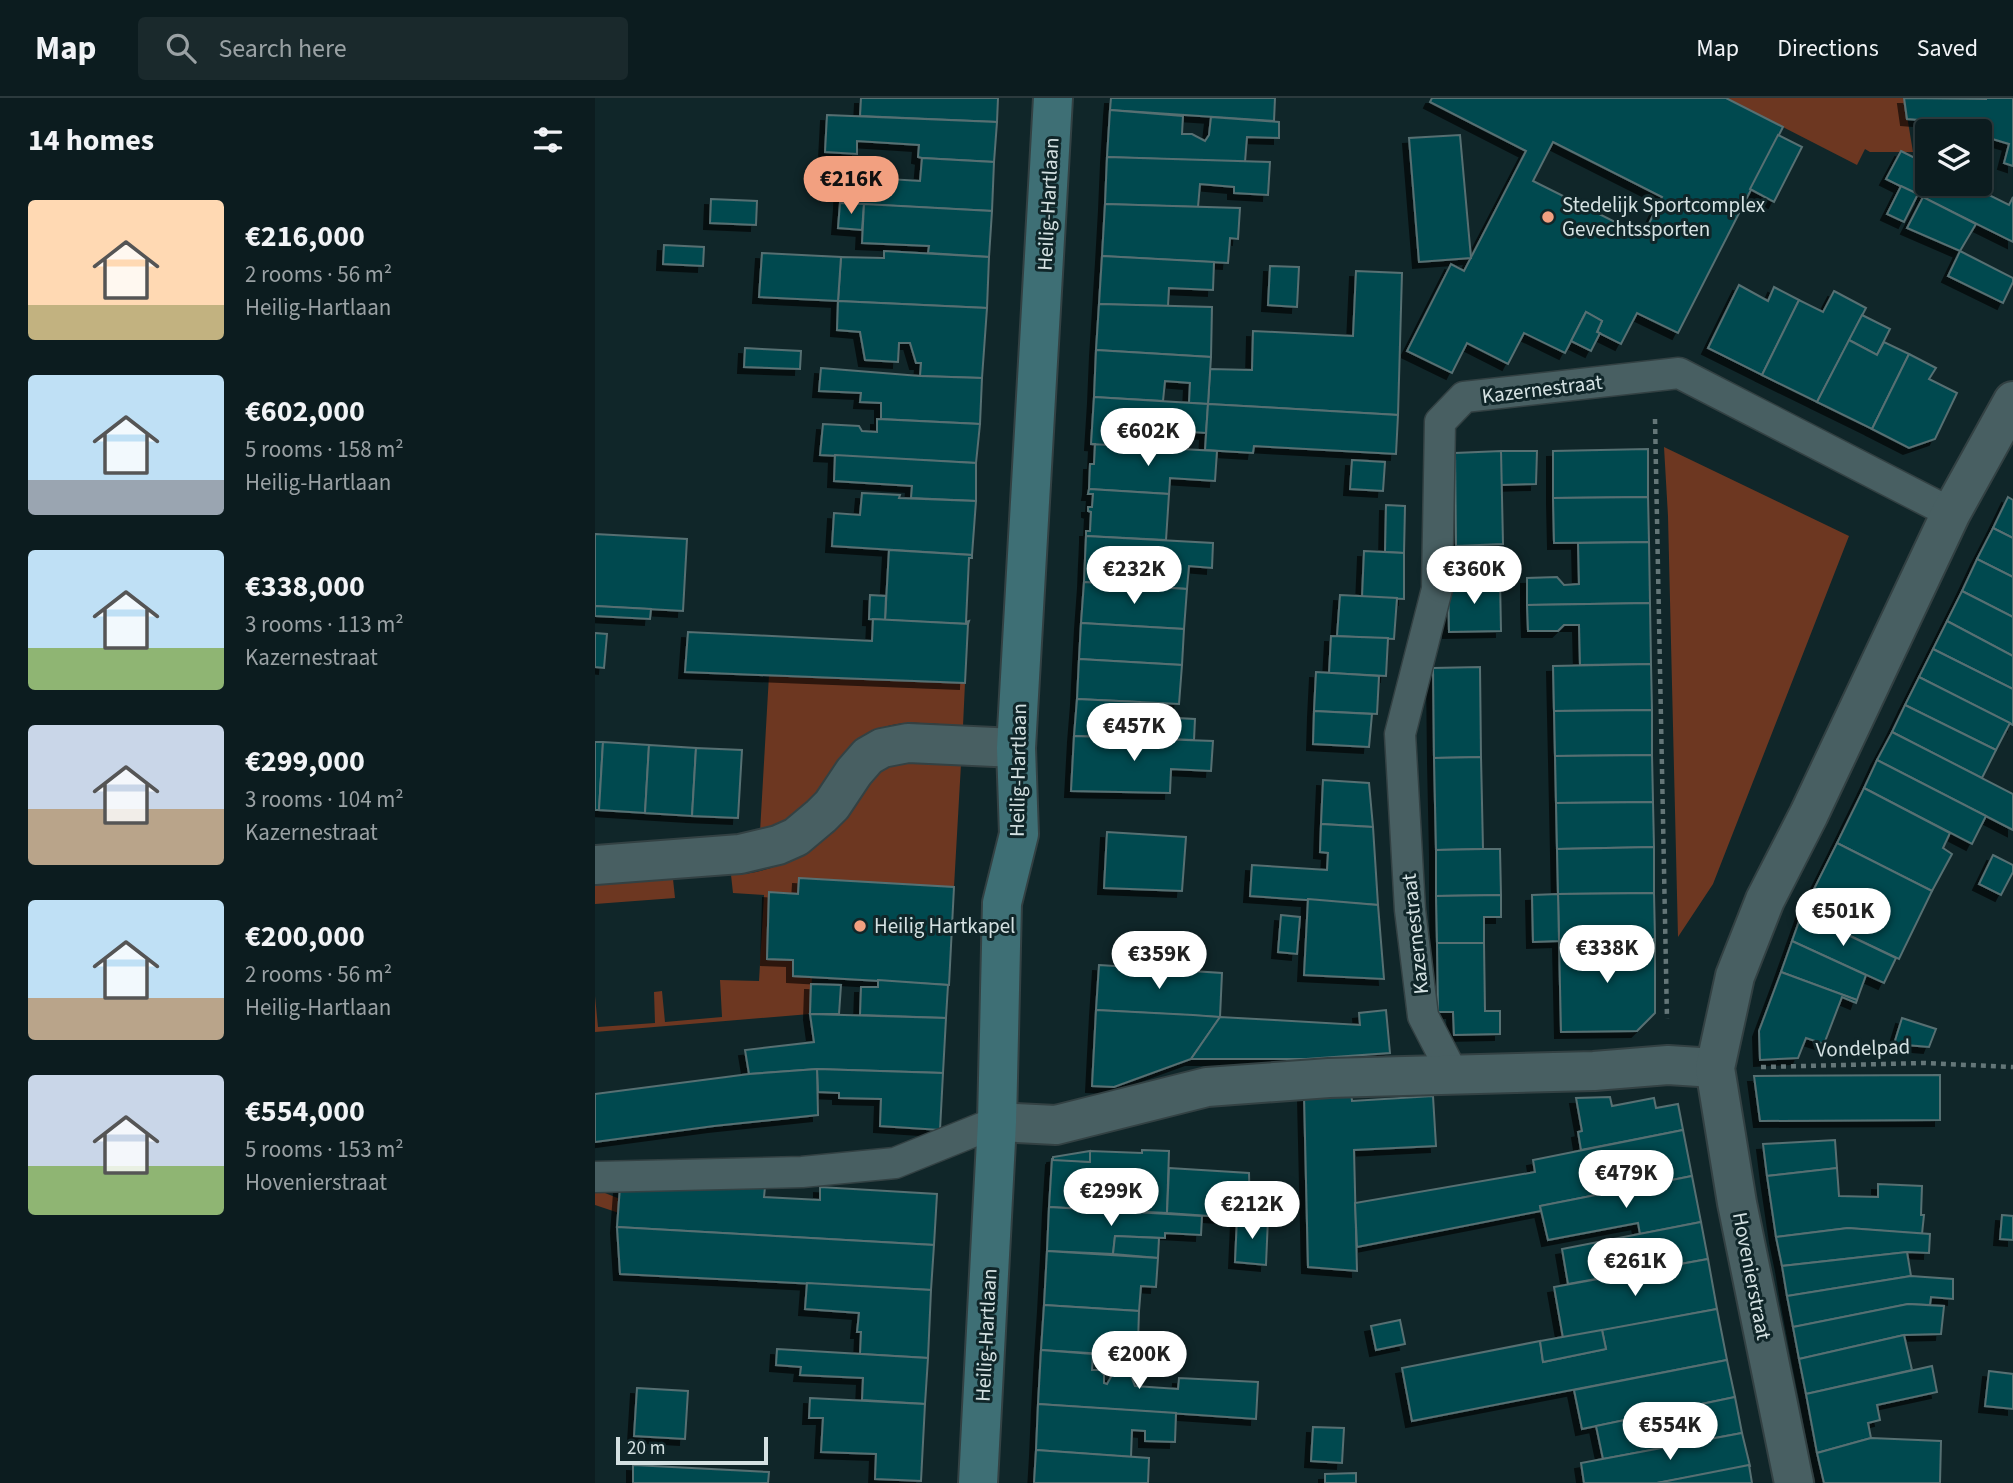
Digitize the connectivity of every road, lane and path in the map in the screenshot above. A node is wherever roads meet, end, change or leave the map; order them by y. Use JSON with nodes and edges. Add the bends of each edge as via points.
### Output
{"nodes":[{"id":1,"x":1053,"y":98,"type":"edge"},
{"id":2,"x":1654,"y":376,"type":"junction"},
{"id":3,"x":2013,"y":401,"type":"edge"},
{"id":4,"x":1951,"y":513,"type":"junction"},
{"id":5,"x":1016,"y":748,"type":"junction"},
{"id":6,"x":595,"y":865,"type":"edge"},
{"id":7,"x":1668,"y":1065,"type":"junction"},
{"id":8,"x":2013,"y":1067,"type":"edge"},
{"id":9,"x":1715,"y":1068,"type":"junction"},
{"id":10,"x":1454,"y":1076,"type":"junction"},
{"id":11,"x":997,"y":1122,"type":"junction"},
{"id":12,"x":595,"y":1177,"type":"edge"},
{"id":13,"x":978,"y":1483,"type":"edge"},
{"id":14,"x":1794,"y":1483,"type":"edge"}],
"edges":[{"from":1,"to":5,"type":"street","name":"Heilig-Hartlaan"},
{"from":2,"to":4,"type":"lane","name":"Kazernestraat","via":[[1679,373]]},
{"from":2,"to":7,"type":"path"},
{"from":2,"to":10,"type":"lane","name":"Kazernestraat","via":[[1464,397],[1440,422],[1437,589],[1400,734],[1410,910],[1423,1016]]},
{"from":3,"to":4,"type":"street"},
{"from":4,"to":9,"type":"street","via":[[1765,900],[1735,976]]},
{"from":5,"to":6,"type":"street","via":[[908,743],[882,748],[862,762],[821,816],[778,845],[740,854]]},
{"from":5,"to":11,"type":"street","name":"Heilig-Hartlaan","via":[[1019,834],[1002,903]]},
{"from":7,"to":9,"type":"street"},
{"from":7,"to":10,"type":"street"},
{"from":8,"to":9,"type":"path","name":"Vondelpad","via":[[1924,1063]]},
{"from":9,"to":14,"type":"street","name":"Hovenierstraat"},
{"from":10,"to":11,"type":"street","via":[[1329,1078],[1207,1087],[1056,1125]]},
{"from":11,"to":12,"type":"lane","via":[[895,1163],[802,1172]]},
{"from":11,"to":13,"type":"street","name":"Heilig-Hartlaan"}]}
